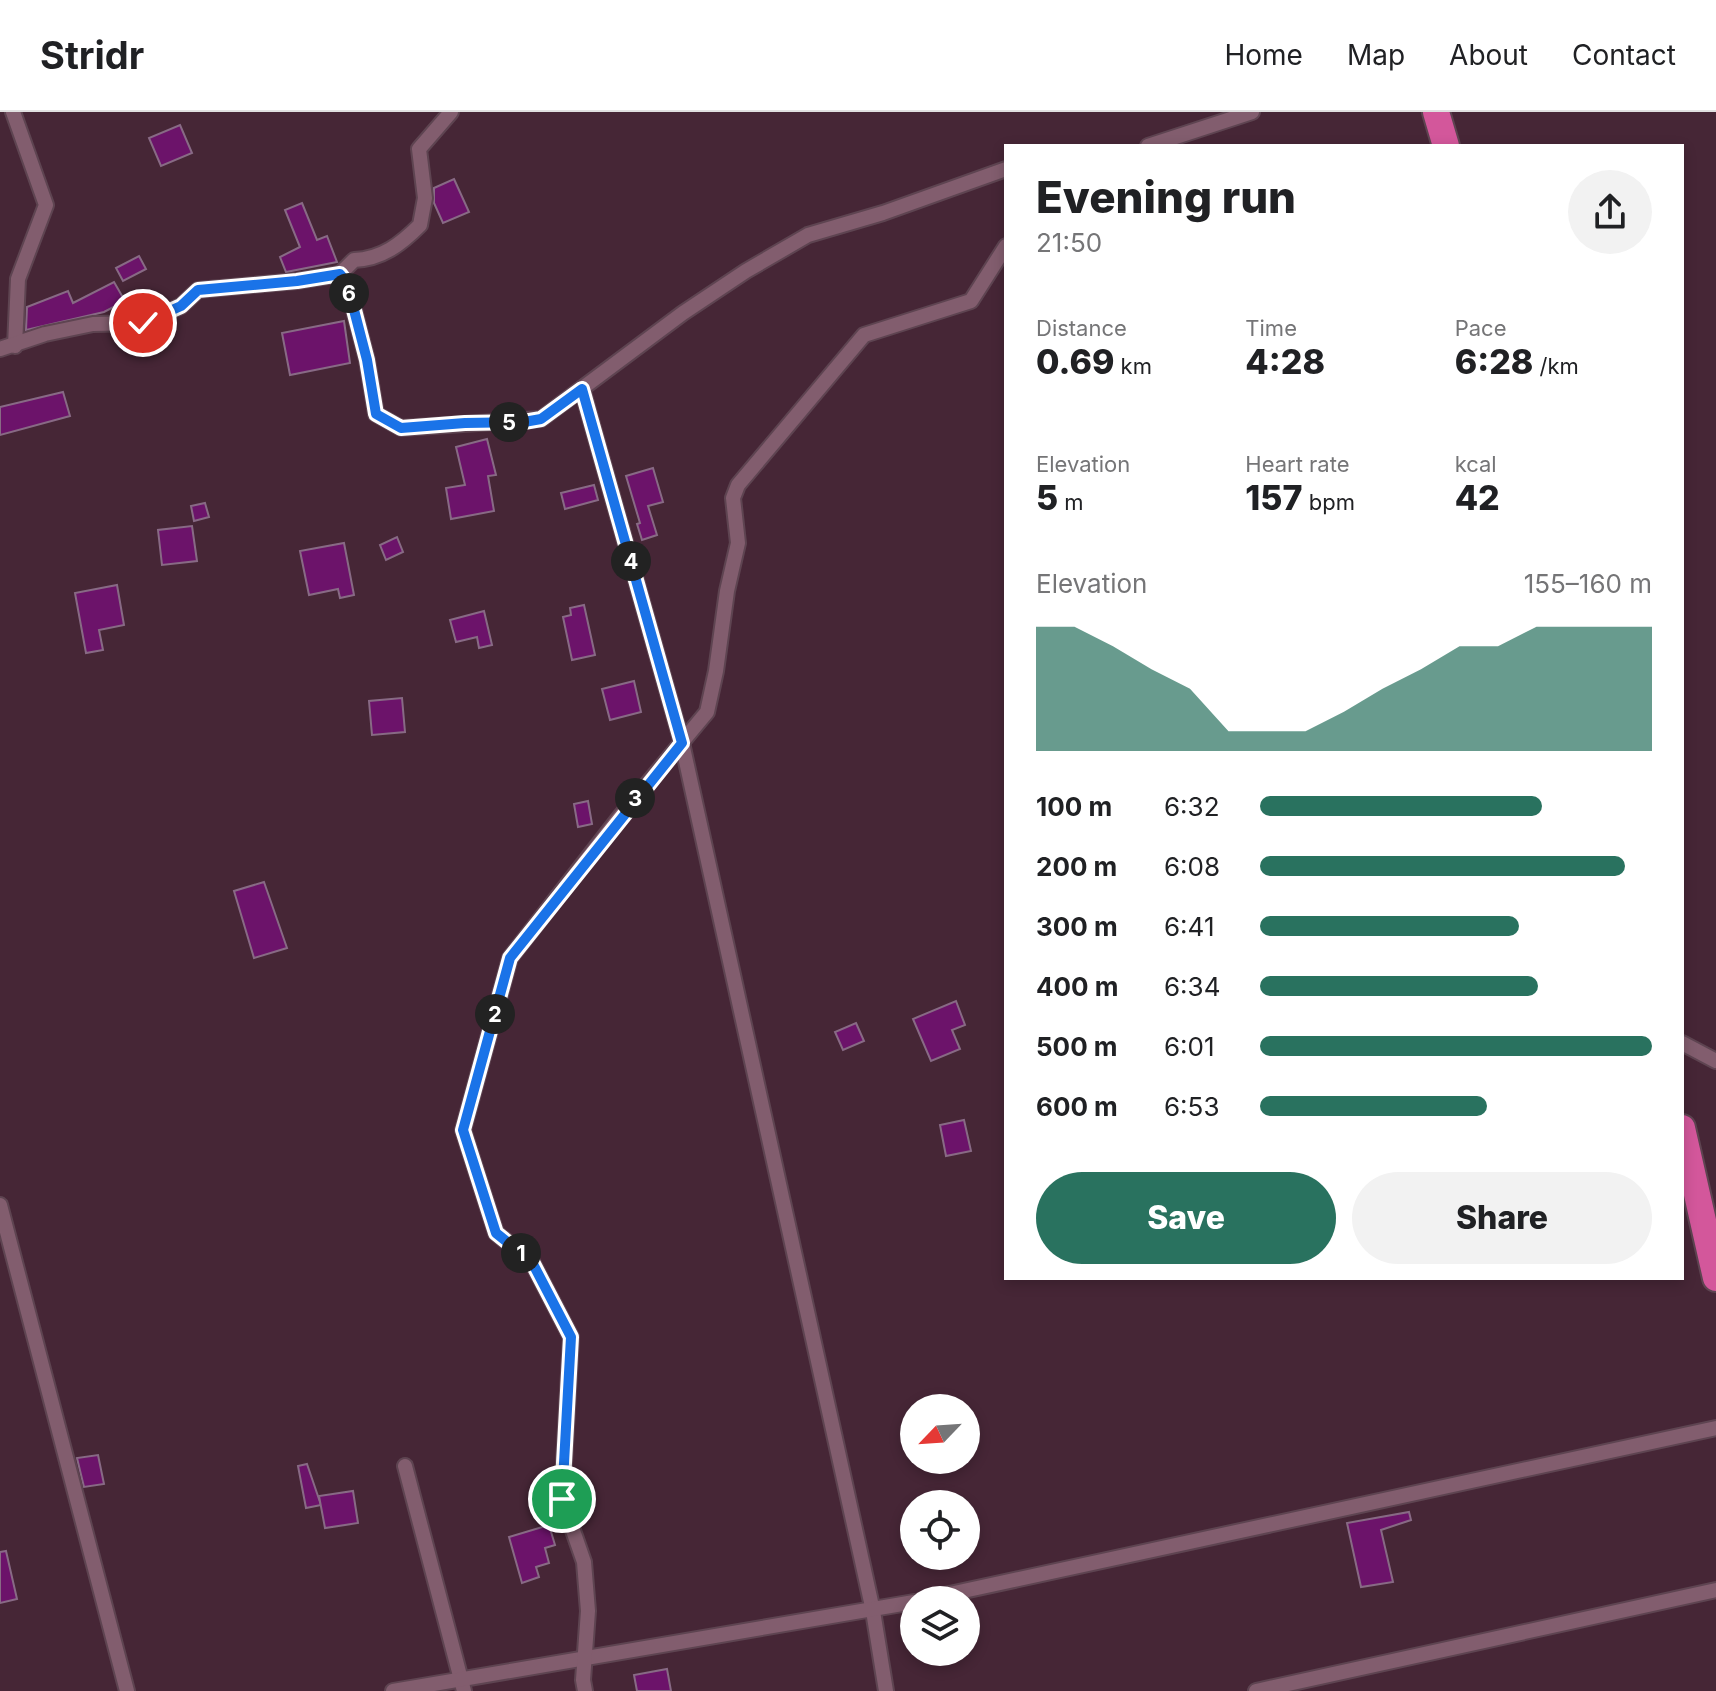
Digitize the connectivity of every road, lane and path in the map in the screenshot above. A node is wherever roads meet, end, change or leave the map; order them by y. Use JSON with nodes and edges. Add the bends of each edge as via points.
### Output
{"nodes":[{"id":1,"x":13,"y":112,"type":"edge"},
{"id":2,"x":451,"y":112,"type":"edge"},
{"id":3,"x":1252,"y":112,"type":"edge"},
{"id":4,"x":1436,"y":112,"type":"edge"},
{"id":5,"x":1154,"y":144,"type":"edge"},
{"id":6,"x":1445,"y":144,"type":"edge"},
{"id":7,"x":1004,"y":170,"type":"edge"},
{"id":8,"x":1004,"y":249,"type":"edge"},
{"id":9,"x":340,"y":274,"type":"junction"},
{"id":10,"x":7,"y":347,"type":"edge"},
{"id":11,"x":582,"y":389,"type":"junction"},
{"id":12,"x":682,"y":743,"type":"junction"},
{"id":13,"x":1684,"y":1044,"type":"edge"},
{"id":14,"x":1716,"y":1061,"type":"edge"},
{"id":15,"x":1684,"y":1137,"type":"edge"},
{"id":16,"x":0,"y":1205,"type":"edge"},
{"id":17,"x":1716,"y":1278,"type":"edge"},
{"id":18,"x":1716,"y":1428,"type":"edge"},
{"id":19,"x":405,"y":1466,"type":"dead end"},
{"id":20,"x":980,"y":1587,"type":"edge"},
{"id":21,"x":1716,"y":1590,"type":"edge"},
{"id":22,"x":900,"y":1605,"type":"edge"},
{"id":23,"x":873,"y":1611,"type":"junction"},
{"id":24,"x":585,"y":1659,"type":"junction"},
{"id":25,"x":463,"y":1685,"type":"edge"},
{"id":26,"x":127,"y":1691,"type":"edge"},
{"id":27,"x":393,"y":1691,"type":"edge"},
{"id":28,"x":585,"y":1691,"type":"edge"},
{"id":29,"x":886,"y":1691,"type":"edge"},
{"id":30,"x":1256,"y":1691,"type":"edge"}],
"edges":[{"from":1,"to":10,"type":"street","via":[[46,205],[18,279]]},
{"from":2,"to":9,"type":"street","via":[[419,149],[425,198],[420,225],[393,249],[371,260],[354,260]]},
{"from":3,"to":5,"type":"street"},
{"from":4,"to":6,"type":"highway"},
{"from":7,"to":11,"type":"street","via":[[808,235],[683,313]]},
{"from":8,"to":12,"type":"street","via":[[971,301],[864,335],[738,485],[733,498],[738,543],[716,671],[707,712]]},
{"from":9,"to":10,"type":"street","via":[[198,290],[181,306],[143,323],[93,324]]},
{"from":9,"to":11,"type":"street","via":[[367,360],[376,414],[401,428],[541,419]]},
{"from":11,"to":12,"type":"street"},
{"from":12,"to":23,"type":"street"},
{"from":12,"to":24,"type":"street","via":[[510,958],[463,1130],[496,1233],[532,1262],[571,1337],[562,1499],[584,1562]]},
{"from":13,"to":14,"type":"street"},
{"from":15,"to":17,"type":"highway"},
{"from":16,"to":26,"type":"street"},
{"from":18,"to":20,"type":"street"},
{"from":19,"to":25,"type":"street"},
{"from":21,"to":30,"type":"street"},
{"from":22,"to":23,"type":"street"},
{"from":23,"to":24,"type":"street"},
{"from":23,"to":29,"type":"street"},
{"from":24,"to":25,"type":"street"},
{"from":24,"to":28,"type":"street"},
{"from":25,"to":27,"type":"street"}]}
